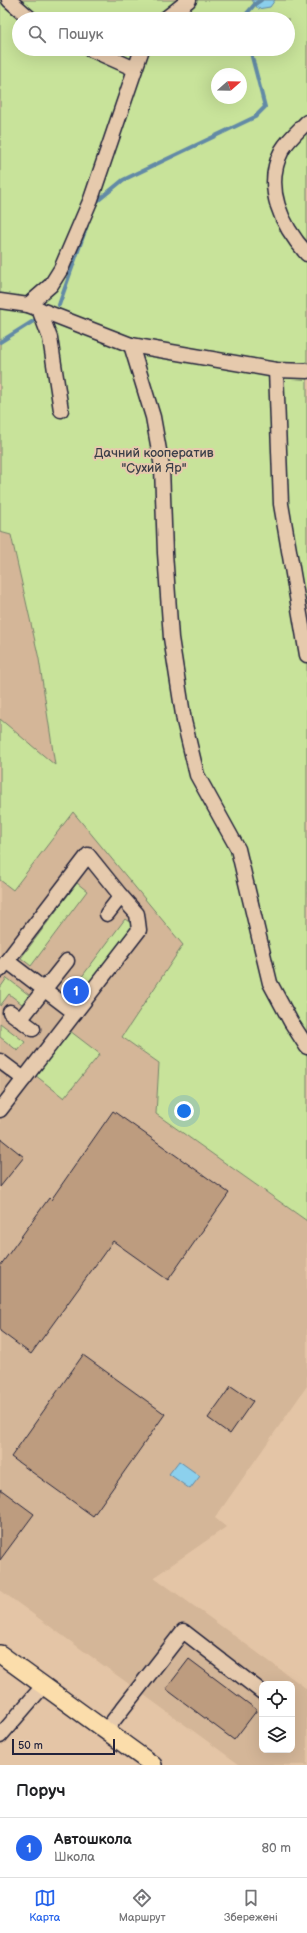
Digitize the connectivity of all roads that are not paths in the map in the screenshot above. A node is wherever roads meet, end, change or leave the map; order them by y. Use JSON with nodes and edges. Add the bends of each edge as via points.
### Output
{"nodes":[{"id":1,"x":9,"y":0,"type":"edge"},
{"id":2,"x":189,"y":0,"type":"edge"},
{"id":3,"x":23,"y":12,"type":"edge"},
{"id":4,"x":174,"y":12,"type":"edge"},
{"id":5,"x":106,"y":56,"type":"edge"},
{"id":6,"x":140,"y":56,"type":"edge"},
{"id":7,"x":135,"y":69,"type":"junction"},
{"id":8,"x":307,"y":122,"type":"edge"},
{"id":9,"x":307,"y":254,"type":"edge"},
{"id":10,"x":0,"y":301,"type":"edge"},
{"id":11,"x":34,"y":307,"type":"junction"},
{"id":12,"x":131,"y":345,"type":"junction"},
{"id":13,"x":276,"y":370,"type":"junction"},
{"id":14,"x":307,"y":371,"type":"edge"},
{"id":15,"x":61,"y":410,"type":"dead end"},
{"id":16,"x":307,"y":655,"type":"edge"},
{"id":17,"x":121,"y":896,"type":"junction"},
{"id":18,"x":107,"y":914,"type":"dead end"},
{"id":19,"x":67,"y":961,"type":"dead end"},
{"id":20,"x":4,"y":965,"type":"edge"},
{"id":21,"x":44,"y":990,"type":"junction"},
{"id":22,"x":75,"y":1013,"type":"junction"},
{"id":23,"x":33,"y":1030,"type":"dead end"},
{"id":24,"x":307,"y":1047,"type":"edge"},
{"id":25,"x":0,"y":1060,"type":"edge"},
{"id":26,"x":24,"y":1079,"type":"junction"},
{"id":27,"x":0,"y":1110,"type":"edge"},
{"id":28,"x":0,"y":1654,"type":"edge"},
{"id":29,"x":43,"y":1686,"type":"junction"},
{"id":30,"x":259,"y":1690,"type":"edge"},
{"id":31,"x":106,"y":1730,"type":"junction"},
{"id":32,"x":0,"y":1736,"type":"edge"},
{"id":33,"x":153,"y":1765,"type":"edge"}],
"edges":[{"from":1,"to":3,"type":"street"},
{"from":2,"to":4,"type":"street"},
{"from":5,"to":7,"type":"street"},
{"from":6,"to":7,"type":"street"},
{"from":7,"to":11,"type":"street","via":[[91,199],[62,269]]},
{"from":8,"to":9,"type":"street","via":[[283,149],[274,173],[274,192],[279,212],[292,237]]},
{"from":10,"to":11,"type":"street"},
{"from":11,"to":12,"type":"street"},
{"from":11,"to":15,"type":"street","via":[[50,338]]},
{"from":12,"to":13,"type":"street"},
{"from":12,"to":24,"type":"street","via":[[153,417],[162,467],[171,638],[184,721],[197,775],[238,849],[270,983]]},
{"from":13,"to":14,"type":"street"},
{"from":13,"to":16,"type":"street","via":[[281,504]]},
{"from":17,"to":18,"type":"street"},
{"from":17,"to":20,"type":"street","via":[[88,855]]},
{"from":17,"to":22,"type":"street","via":[[137,914],[139,930]]},
{"from":19,"to":21,"type":"street"},
{"from":20,"to":21,"type":"street"},
{"from":21,"to":22,"type":"street"},
{"from":21,"to":23,"type":"street","via":[[15,1016]]},
{"from":22,"to":26,"type":"street"},
{"from":25,"to":26,"type":"street"},
{"from":26,"to":27,"type":"street"},
{"from":28,"to":29,"type":"main road"},
{"from":29,"to":31,"type":"main road"},
{"from":29,"to":32,"type":"street"},
{"from":30,"to":31,"type":"street","via":[[183,1631]]},
{"from":31,"to":33,"type":"main road"}]}
